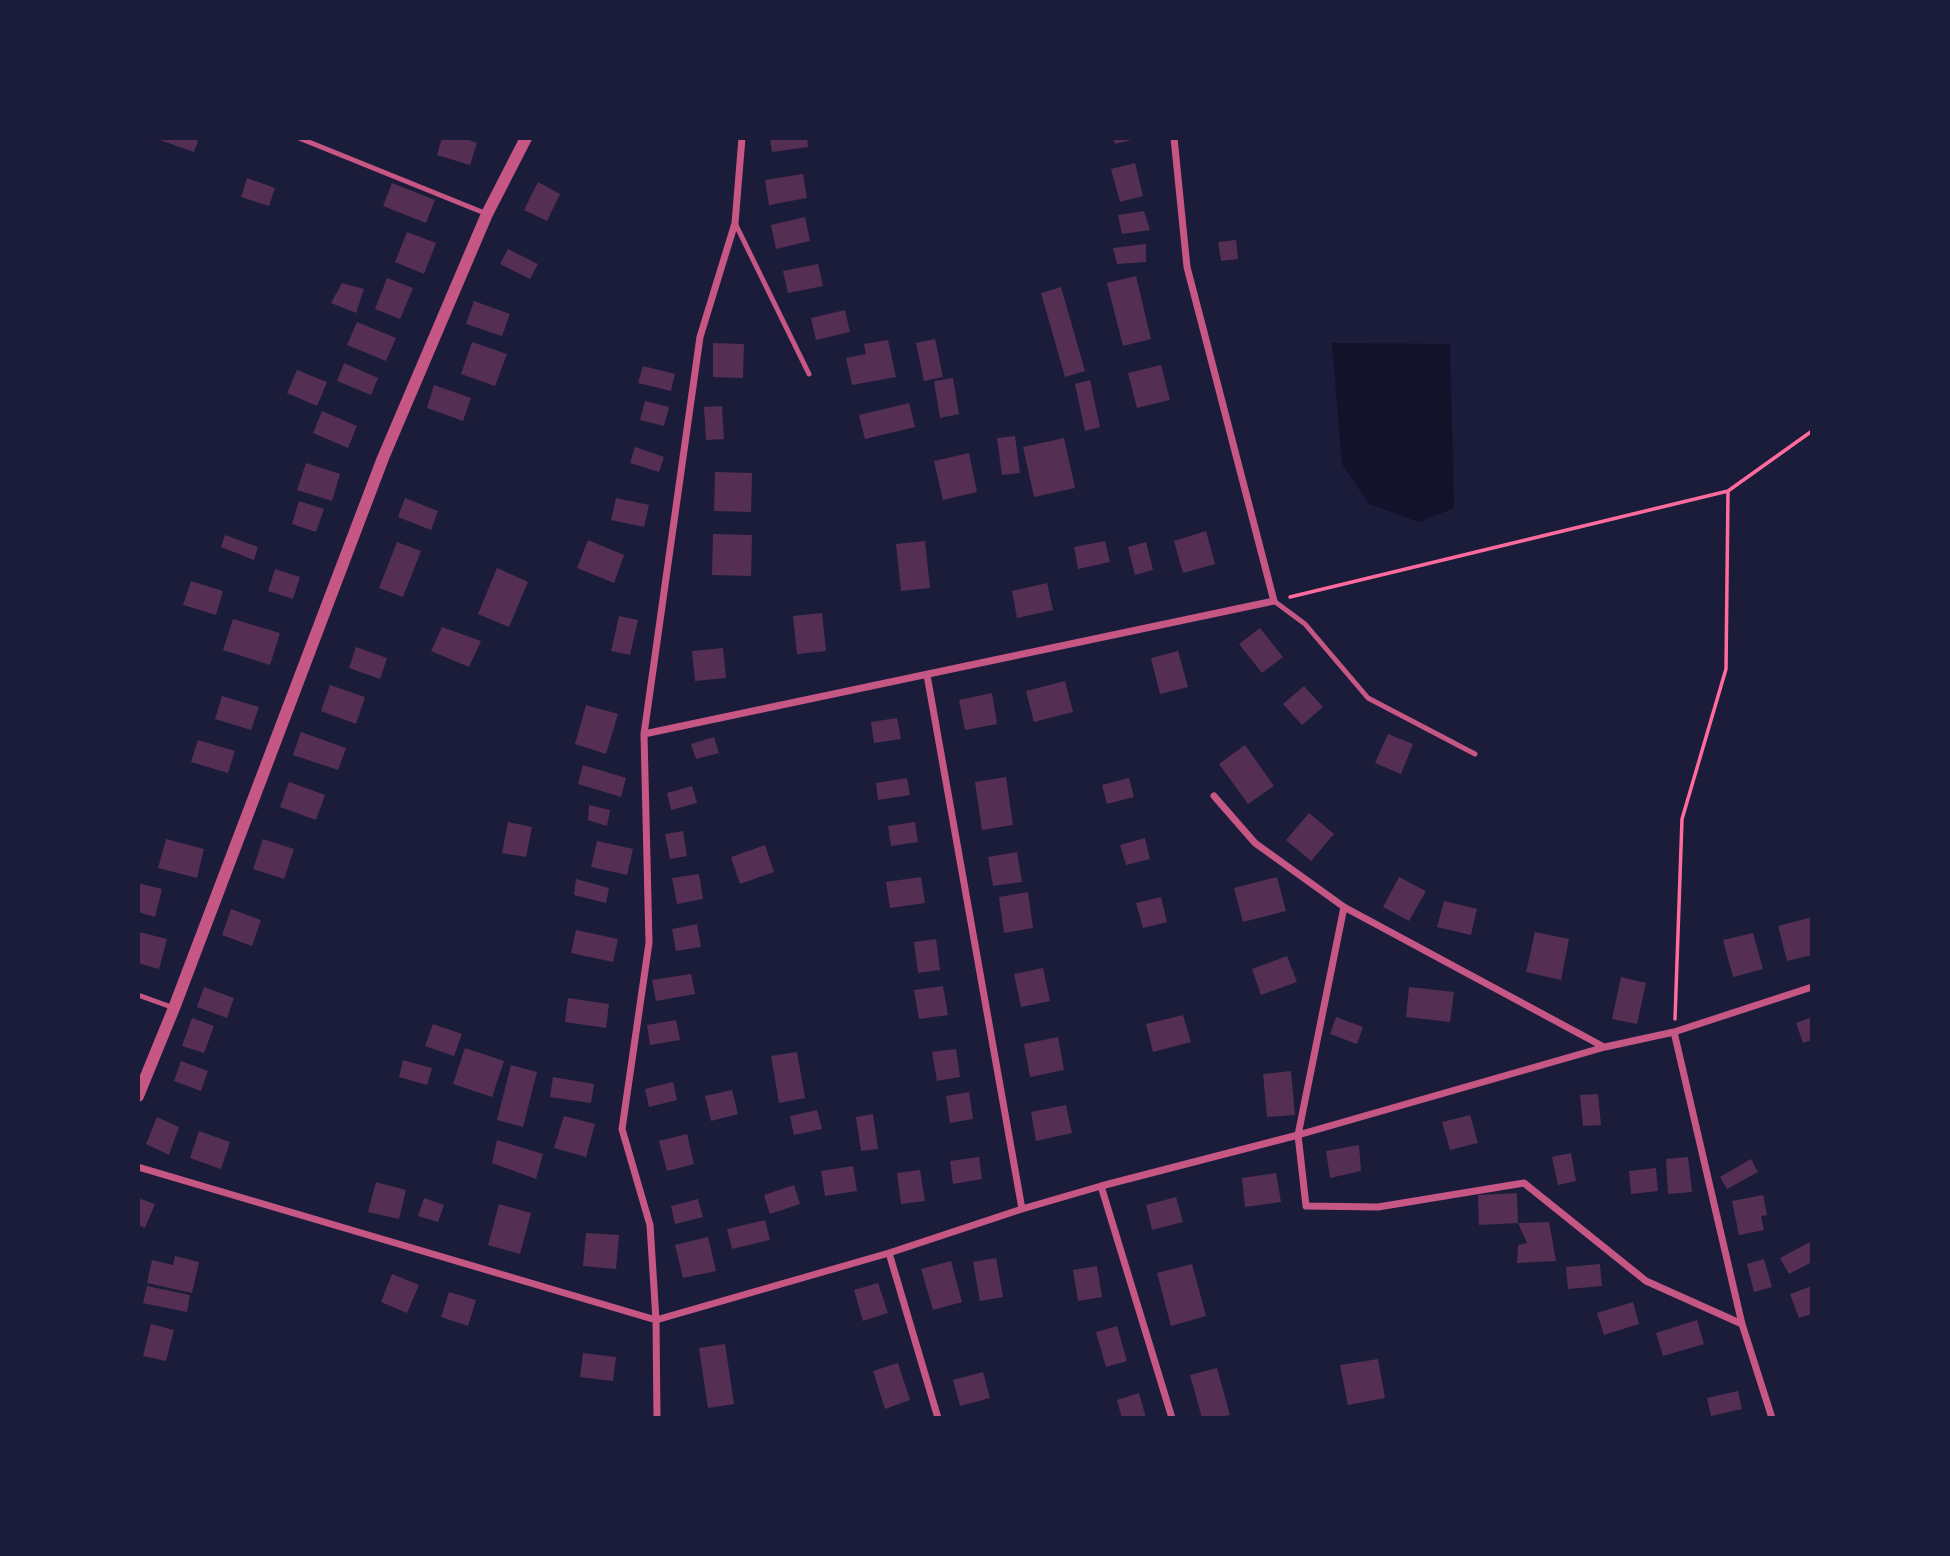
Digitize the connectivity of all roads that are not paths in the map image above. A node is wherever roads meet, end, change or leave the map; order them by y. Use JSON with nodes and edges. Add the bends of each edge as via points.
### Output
{"nodes":[{"id":1,"x":299,"y":138,"type":"edge"},
{"id":2,"x":526,"y":138,"type":"edge"},
{"id":3,"x":742,"y":138,"type":"edge"},
{"id":4,"x":1174,"y":138,"type":"edge"},
{"id":5,"x":487,"y":214,"type":"junction"},
{"id":6,"x":735,"y":223,"type":"junction"},
{"id":7,"x":809,"y":374,"type":"dead end"},
{"id":8,"x":1274,"y":601,"type":"junction"},
{"id":9,"x":927,"y":675,"type":"junction"},
{"id":10,"x":644,"y":734,"type":"junction"},
{"id":11,"x":1475,"y":754,"type":"dead end"},
{"id":12,"x":1214,"y":796,"type":"dead end"},
{"id":13,"x":1344,"y":907,"type":"junction"},
{"id":14,"x":1812,"y":987,"type":"edge"},
{"id":15,"x":138,"y":995,"type":"edge"},
{"id":16,"x":174,"y":1008,"type":"junction"},
{"id":17,"x":1674,"y":1032,"type":"junction"},
{"id":18,"x":1605,"y":1047,"type":"junction"},
{"id":19,"x":138,"y":1096,"type":"edge"},
{"id":20,"x":1298,"y":1135,"type":"junction"},
{"id":21,"x":138,"y":1167,"type":"edge"},
{"id":22,"x":1101,"y":1186,"type":"junction"},
{"id":23,"x":1021,"y":1209,"type":"junction"},
{"id":24,"x":889,"y":1253,"type":"junction"},
{"id":25,"x":656,"y":1320,"type":"junction"},
{"id":26,"x":1742,"y":1324,"type":"junction"},
{"id":27,"x":657,"y":1418,"type":"edge"},
{"id":28,"x":938,"y":1418,"type":"edge"},
{"id":29,"x":1172,"y":1418,"type":"edge"},
{"id":30,"x":1772,"y":1418,"type":"edge"}],
"edges":[{"from":1,"to":5,"type":"lane"},
{"from":2,"to":5,"type":"street"},
{"from":3,"to":6,"type":"street"},
{"from":4,"to":8,"type":"street","via":[[1187,267]]},
{"from":5,"to":16,"type":"street","via":[[383,458]]},
{"from":6,"to":7,"type":"lane"},
{"from":6,"to":10,"type":"street","via":[[700,337]]},
{"from":8,"to":9,"type":"street"},
{"from":8,"to":11,"type":"lane","via":[[1305,624],[1368,698]]},
{"from":9,"to":10,"type":"street"},
{"from":9,"to":23,"type":"street"},
{"from":10,"to":25,"type":"street","via":[[649,943],[621,1129],[650,1225]]},
{"from":12,"to":13,"type":"street","via":[[1255,843]]},
{"from":13,"to":18,"type":"street"},
{"from":13,"to":20,"type":"street"},
{"from":14,"to":17,"type":"street"},
{"from":15,"to":16,"type":"lane"},
{"from":16,"to":19,"type":"street"},
{"from":17,"to":18,"type":"street"},
{"from":17,"to":26,"type":"street"},
{"from":18,"to":20,"type":"street"},
{"from":20,"to":22,"type":"street"},
{"from":20,"to":26,"type":"street","via":[[1306,1206],[1378,1208],[1524,1183],[1646,1280]]},
{"from":21,"to":25,"type":"street"},
{"from":22,"to":23,"type":"street"},
{"from":22,"to":29,"type":"street"},
{"from":23,"to":24,"type":"street"},
{"from":24,"to":25,"type":"street"},
{"from":24,"to":28,"type":"street"},
{"from":25,"to":27,"type":"street"},
{"from":26,"to":30,"type":"street"}]}
